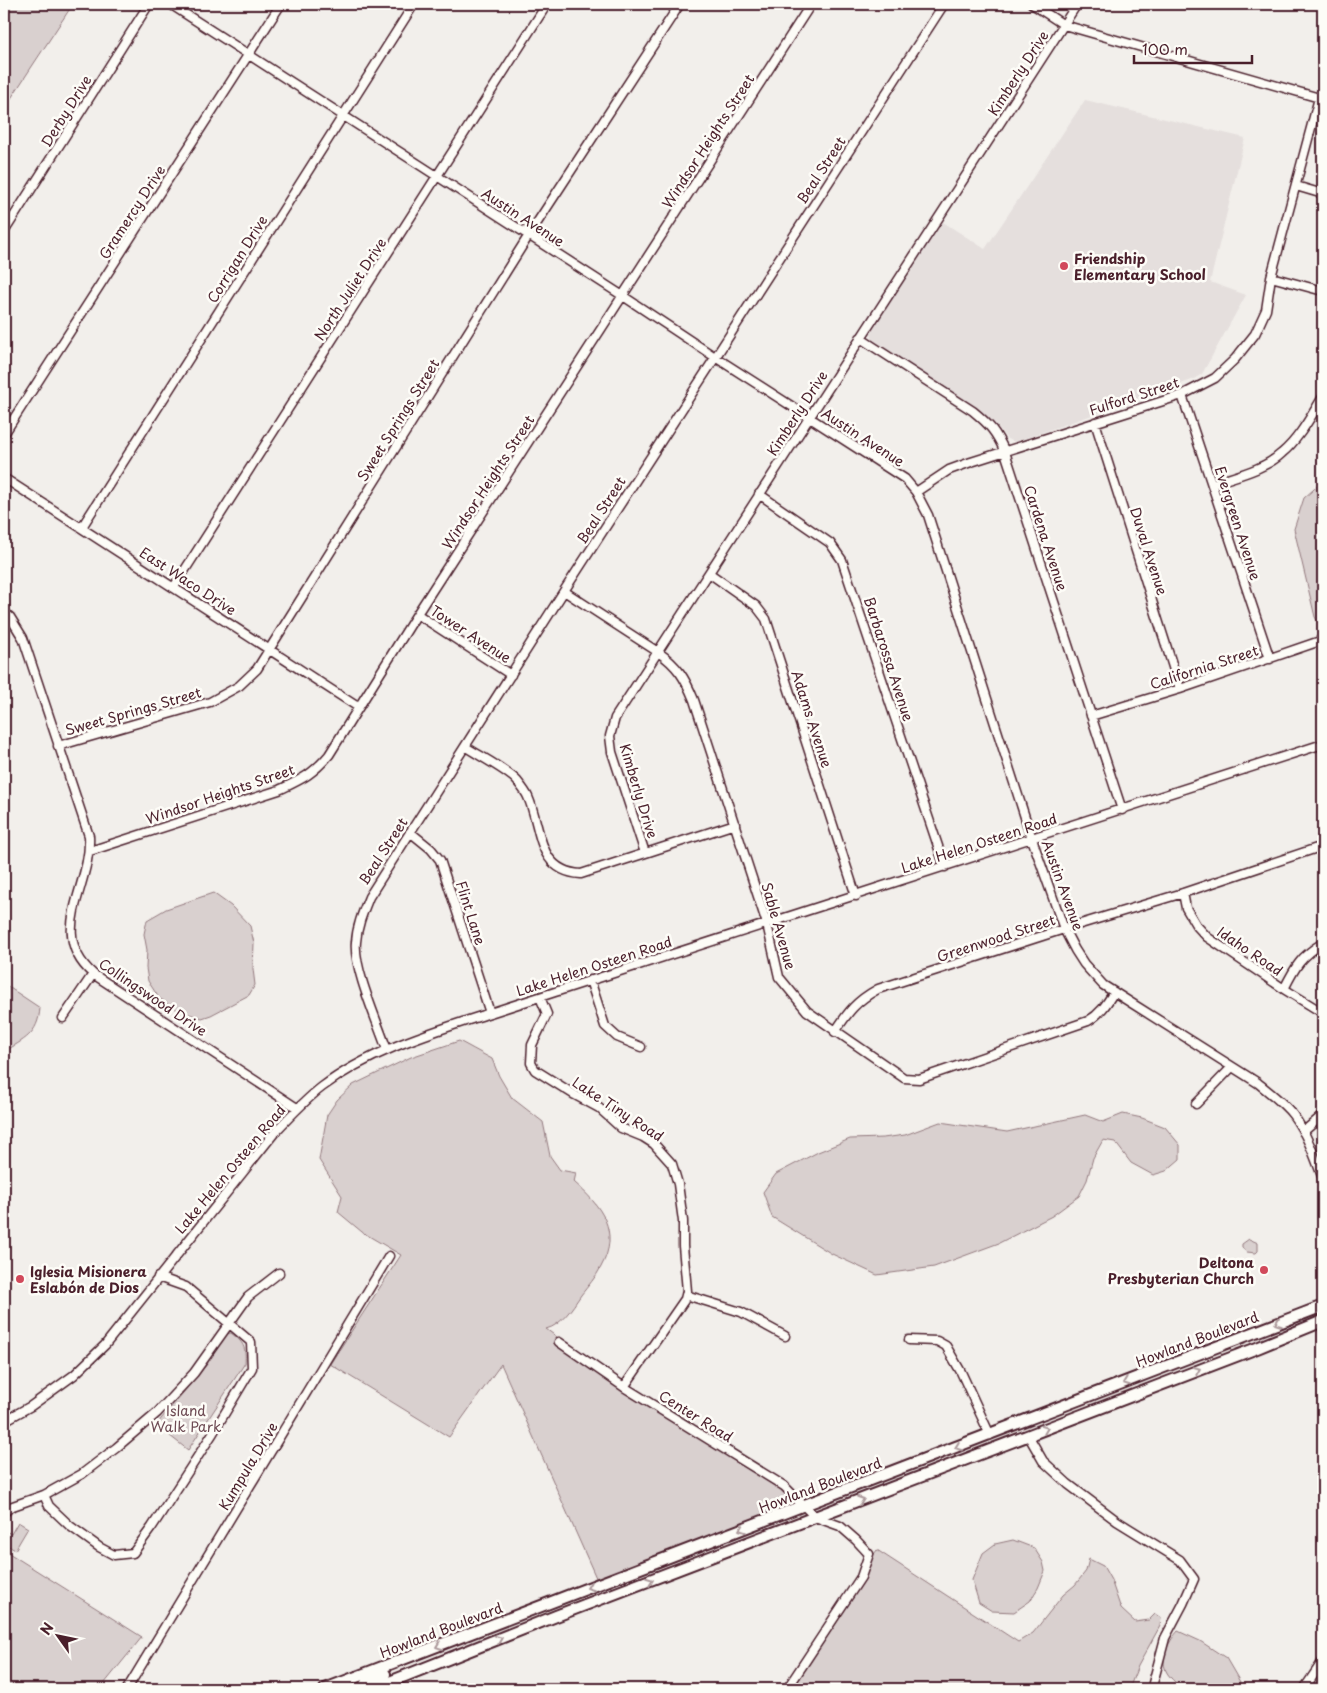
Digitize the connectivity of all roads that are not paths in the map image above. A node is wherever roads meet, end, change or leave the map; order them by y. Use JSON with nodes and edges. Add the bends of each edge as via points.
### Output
{"nodes":[{"id":1,"x":149,"y":4,"type":"edge"},
{"id":2,"x":170,"y":4,"type":"edge"},
{"id":3,"x":281,"y":4,"type":"edge"},
{"id":4,"x":414,"y":4,"type":"edge"},
{"id":5,"x":547,"y":4,"type":"edge"},
{"id":6,"x":680,"y":4,"type":"edge"},
{"id":7,"x":811,"y":4,"type":"edge"},
{"id":8,"x":944,"y":4,"type":"edge"},
{"id":9,"x":1032,"y":4,"type":"edge"},
{"id":10,"x":1077,"y":4,"type":"edge"},
{"id":11,"x":1064,"y":25,"type":"junction"},
{"id":12,"x":248,"y":55,"type":"junction"},
{"id":13,"x":1321,"y":99,"type":"edge"},
{"id":14,"x":342,"y":115,"type":"junction"},
{"id":15,"x":437,"y":176,"type":"junction"},
{"id":16,"x":1296,"y":186,"type":"junction"},
{"id":17,"x":1323,"y":194,"type":"edge"},
{"id":18,"x":4,"y":232,"type":"edge"},
{"id":19,"x":528,"y":235,"type":"junction"},
{"id":20,"x":1271,"y":277,"type":"junction"},
{"id":21,"x":1323,"y":291,"type":"edge"},
{"id":22,"x":623,"y":296,"type":"junction"},
{"id":23,"x":860,"y":338,"type":"junction"},
{"id":24,"x":715,"y":357,"type":"junction"},
{"id":25,"x":1182,"y":395,"type":"junction"},
{"id":26,"x":1323,"y":398,"type":"edge"},
{"id":27,"x":810,"y":418,"type":"junction"},
{"id":28,"x":1095,"y":422,"type":"junction"},
{"id":29,"x":4,"y":434,"type":"edge"},
{"id":30,"x":1005,"y":452,"type":"junction"},
{"id":31,"x":4,"y":478,"type":"edge"},
{"id":32,"x":1212,"y":484,"type":"junction"},
{"id":33,"x":916,"y":492,"type":"junction"},
{"id":34,"x":759,"y":494,"type":"junction"},
{"id":35,"x":82,"y":527,"type":"junction"},
{"id":36,"x":709,"y":573,"type":"junction"},
{"id":37,"x":174,"y":587,"type":"junction"},
{"id":38,"x":564,"y":591,"type":"junction"},
{"id":39,"x":4,"y":612,"type":"edge"},
{"id":40,"x":417,"y":614,"type":"junction"},
{"id":41,"x":1323,"y":640,"type":"edge"},
{"id":42,"x":270,"y":649,"type":"junction"},
{"id":43,"x":658,"y":652,"type":"junction"},
{"id":44,"x":1270,"y":659,"type":"junction"},
{"id":45,"x":511,"y":675,"type":"junction"},
{"id":46,"x":1180,"y":689,"type":"junction"},
{"id":47,"x":358,"y":707,"type":"junction"},
{"id":48,"x":1091,"y":716,"type":"junction"},
{"id":49,"x":1323,"y":744,"type":"edge"},
{"id":50,"x":58,"y":746,"type":"junction"},
{"id":51,"x":466,"y":747,"type":"junction"},
{"id":52,"x":1122,"y":810,"type":"junction"},
{"id":53,"x":735,"y":824,"type":"junction"},
{"id":54,"x":410,"y":832,"type":"junction"},
{"id":55,"x":1032,"y":838,"type":"junction"},
{"id":56,"x":1323,"y":846,"type":"edge"},
{"id":57,"x":90,"y":851,"type":"junction"},
{"id":58,"x":645,"y":853,"type":"junction"},
{"id":59,"x":945,"y":867,"type":"junction"},
{"id":60,"x":1183,"y":893,"type":"junction"},
{"id":61,"x":856,"y":896,"type":"junction"},
{"id":62,"x":767,"y":924,"type":"junction"},
{"id":63,"x":1064,"y":929,"type":"junction"},
{"id":64,"x":1323,"y":943,"type":"edge"},
{"id":65,"x":93,"y":974,"type":"junction"},
{"id":66,"x":590,"y":980,"type":"junction"},
{"id":67,"x":1284,"y":989,"type":"junction"},
{"id":68,"x":1114,"y":992,"type":"junction"},
{"id":69,"x":540,"y":997,"type":"junction"},
{"id":70,"x":490,"y":1013,"type":"junction"},
{"id":71,"x":1323,"y":1013,"type":"edge"},
{"id":72,"x":63,"y":1018,"type":"dead end"},
{"id":73,"x":835,"y":1032,"type":"junction"},
{"id":74,"x":640,"y":1047,"type":"dead end"},
{"id":75,"x":387,"y":1050,"type":"junction"},
{"id":76,"x":1232,"y":1067,"type":"junction"},
{"id":77,"x":1196,"y":1104,"type":"dead end"},
{"id":78,"x":297,"y":1108,"type":"junction"},
{"id":79,"x":1323,"y":1115,"type":"edge"},
{"id":80,"x":1303,"y":1132,"type":"junction"},
{"id":81,"x":1323,"y":1179,"type":"edge"},
{"id":82,"x":389,"y":1256,"type":"dead end"},
{"id":83,"x":278,"y":1273,"type":"dead end"},
{"id":84,"x":158,"y":1277,"type":"junction"},
{"id":85,"x":686,"y":1295,"type":"junction"},
{"id":86,"x":1323,"y":1306,"type":"edge"},
{"id":87,"x":1323,"y":1320,"type":"edge"},
{"id":88,"x":229,"y":1322,"type":"junction"},
{"id":89,"x":785,"y":1336,"type":"dead end"},
{"id":90,"x":909,"y":1340,"type":"dead end"},
{"id":91,"x":559,"y":1342,"type":"dead end"},
{"id":92,"x":624,"y":1386,"type":"junction"},
{"id":93,"x":4,"y":1421,"type":"edge"},
{"id":94,"x":990,"y":1435,"type":"junction"},
{"id":95,"x":1028,"y":1435,"type":"junction"},
{"id":96,"x":44,"y":1495,"type":"junction"},
{"id":97,"x":804,"y":1506,"type":"junction"},
{"id":98,"x":4,"y":1513,"type":"edge"},
{"id":99,"x":815,"y":1517,"type":"junction"},
{"id":100,"x":420,"y":1654,"type":"junction"},
{"id":101,"x":1323,"y":1661,"type":"edge"},
{"id":102,"x":341,"y":1686,"type":"edge"},
{"id":103,"x":127,"y":1689,"type":"edge"},
{"id":104,"x":325,"y":1689,"type":"edge"},
{"id":105,"x":362,"y":1689,"type":"edge"},
{"id":106,"x":372,"y":1689,"type":"edge"},
{"id":107,"x":787,"y":1689,"type":"edge"},
{"id":108,"x":1153,"y":1689,"type":"edge"},
{"id":109,"x":1304,"y":1689,"type":"edge"}],
"edges":[{"from":1,"to":18,"type":"street","name":"Derby Drive"},
{"from":2,"to":12,"type":"street","name":"Austin Avenue"},
{"from":3,"to":12,"type":"street","name":"Gramercy Drive"},
{"from":4,"to":14,"type":"street","name":"Corrigan Drive"},
{"from":5,"to":15,"type":"street","name":"North Juliet Drive"},
{"from":6,"to":19,"type":"street","name":"Sweet Springs Street"},
{"from":7,"to":22,"type":"street","name":"Windsor Heights Street"},
{"from":8,"to":24,"type":"street","name":"Beal Street"},
{"from":9,"to":11,"type":"street"},
{"from":10,"to":11,"type":"street","name":"Kimberly Drive"},
{"from":11,"to":13,"type":"street"},
{"from":11,"to":23,"type":"street","name":"Kimberly Drive"},
{"from":12,"to":14,"type":"street","name":"Austin Avenue"},
{"from":12,"to":29,"type":"street","name":"Gramercy Drive"},
{"from":13,"to":16,"type":"street","name":"Fulford Street"},
{"from":14,"to":15,"type":"street","name":"Austin Avenue"},
{"from":14,"to":35,"type":"street","name":"Corrigan Drive"},
{"from":15,"to":19,"type":"street","name":"Austin Avenue"},
{"from":15,"to":37,"type":"street","name":"North Juliet Drive"},
{"from":16,"to":17,"type":"street"},
{"from":16,"to":20,"type":"street","name":"Fulford Street"},
{"from":19,"to":22,"type":"street","name":"Austin Avenue"},
{"from":19,"to":42,"type":"street","name":"Sweet Springs Street"},
{"from":20,"to":21,"type":"street"},
{"from":20,"to":25,"type":"street","name":"Fulford Street","via":[[1266,310],[1254,334],[1235,359],[1214,378]]},
{"from":22,"to":24,"type":"street","name":"Austin Avenue"},
{"from":22,"to":40,"type":"street","name":"Windsor Heights Street"},
{"from":23,"to":27,"type":"street","name":"Kimberly Drive"},
{"from":23,"to":30,"type":"street","name":"Cardena Avenue","via":[[973,410],[997,434]]},
{"from":24,"to":27,"type":"street","name":"Austin Avenue"},
{"from":24,"to":38,"type":"street","name":"Beal Street"},
{"from":25,"to":28,"type":"street","name":"Fulford Street"},
{"from":25,"to":32,"type":"street","name":"Evergreen Avenue"},
{"from":26,"to":32,"type":"street","via":[[1282,454],[1261,466]]},
{"from":27,"to":33,"type":"street","name":"Austin Avenue","via":[[905,478]]},
{"from":27,"to":34,"type":"street","name":"Kimberly Drive"},
{"from":28,"to":30,"type":"street","name":"Fulford Street"},
{"from":28,"to":46,"type":"street","name":"Duval Avenue"},
{"from":30,"to":33,"type":"street","name":"Fulford Street","via":[[949,470]]},
{"from":30,"to":48,"type":"street","name":"Cardena Avenue"},
{"from":31,"to":35,"type":"street","name":"East Waco Drive"},
{"from":32,"to":44,"type":"street","name":"Evergreen Avenue"},
{"from":33,"to":55,"type":"street","name":"Austin Avenue","via":[[928,515]]},
{"from":34,"to":36,"type":"street","name":"Kimberly Drive"},
{"from":34,"to":59,"type":"street","name":"Barbarossa Avenue","via":[[830,543],[842,560]]},
{"from":35,"to":37,"type":"street","name":"East Waco Drive"},
{"from":36,"to":43,"type":"street","name":"Kimberly Drive"},
{"from":36,"to":61,"type":"street","name":"Adams Avenue","via":[[756,606],[766,619]]},
{"from":37,"to":42,"type":"street","name":"East Waco Drive"},
{"from":38,"to":43,"type":"street","name":"Sable Avenue"},
{"from":38,"to":45,"type":"street","name":"Beal Street"},
{"from":39,"to":50,"type":"street","name":"Collingswood Drive","via":[[23,638]]},
{"from":40,"to":45,"type":"street","name":"Tower Avenue"},
{"from":40,"to":47,"type":"street","name":"Windsor Heights Street"},
{"from":41,"to":44,"type":"street","name":"California Street"},
{"from":42,"to":47,"type":"street","name":"East Waco Drive"},
{"from":42,"to":50,"type":"street","name":"Sweet Springs Street","via":[[257,669],[238,686],[210,702]]},
{"from":43,"to":53,"type":"street","name":"Sable Avenue","via":[[685,678]]},
{"from":43,"to":58,"type":"street","name":"Kimberly Drive","via":[[615,718],[610,736],[612,752]]},
{"from":44,"to":46,"type":"street","name":"California Street"},
{"from":45,"to":51,"type":"street","name":"Beal Street"},
{"from":46,"to":48,"type":"street","name":"California Street"},
{"from":47,"to":57,"type":"street","name":"Windsor Heights Street","via":[[328,755],[305,778],[279,790]]},
{"from":48,"to":52,"type":"street","name":"Cardena Avenue"},
{"from":49,"to":52,"type":"street","name":"Lake Helen Osteen Road"},
{"from":50,"to":57,"type":"street","name":"Collingswood Drive"},
{"from":51,"to":54,"type":"street","name":"Beal Street"},
{"from":51,"to":58,"type":"street","via":[[516,779],[528,797],[544,850],[553,864],[570,873],[581,874]]},
{"from":52,"to":55,"type":"street","name":"Lake Helen Osteen Road"},
{"from":53,"to":58,"type":"street"},
{"from":53,"to":62,"type":"street","name":"Sable Avenue"},
{"from":54,"to":70,"type":"street","name":"Flint Lane","via":[[440,860]]},
{"from":54,"to":75,"type":"street","name":"Beal Street","via":[[369,897],[355,944],[358,967]]},
{"from":55,"to":59,"type":"street","name":"Lake Helen Osteen Road"},
{"from":55,"to":63,"type":"street","name":"Austin Avenue"},
{"from":56,"to":60,"type":"street","name":"Greenwood Street"},
{"from":57,"to":65,"type":"street","name":"Collingswood Drive","via":[[70,926],[72,944],[78,957]]},
{"from":59,"to":61,"type":"street","name":"Lake Helen Osteen Road"},
{"from":60,"to":63,"type":"street","name":"Greenwood Street"},
{"from":60,"to":67,"type":"street","name":"Idaho Road","via":[[1186,908],[1207,937]]},
{"from":61,"to":62,"type":"street","name":"Lake Helen Osteen Road"},
{"from":62,"to":66,"type":"street","name":"Lake Helen Osteen Road"},
{"from":62,"to":73,"type":"street","name":"Sable Avenue","via":[[779,977],[807,1011]]},
{"from":63,"to":68,"type":"street","name":"Austin Avenue","via":[[1084,964]]},
{"from":63,"to":73,"type":"street","name":"Greenwood Street","via":[[878,989],[848,1011]]},
{"from":64,"to":67,"type":"street","via":[[1296,965]]},
{"from":65,"to":72,"type":"street"},
{"from":65,"to":78,"type":"street","name":"Collingswood Drive"},
{"from":66,"to":69,"type":"street","name":"Lake Helen Osteen Road"},
{"from":66,"to":74,"type":"street","via":[[605,1026],[618,1037]]},
{"from":67,"to":71,"type":"street","name":"Idaho Road"},
{"from":68,"to":73,"type":"street","name":"Sable Avenue","via":[[1104,1008],[1088,1021],[919,1079],[904,1078]]},
{"from":68,"to":76,"type":"street","name":"Austin Avenue"},
{"from":69,"to":70,"type":"street","name":"Lake Helen Osteen Road"},
{"from":69,"to":85,"type":"street","name":"Lake Tiny Road","via":[[547,1014],[532,1045],[531,1063],[535,1070],[599,1108],[621,1128],[649,1140],[672,1164],[683,1221]]},
{"from":70,"to":75,"type":"street","name":"Lake Helen Osteen Road"},
{"from":75,"to":78,"type":"street","name":"Lake Helen Osteen Road","via":[[323,1086]]},
{"from":76,"to":77,"type":"street"},
{"from":76,"to":80,"type":"street","name":"Austin Avenue","via":[[1273,1095],[1292,1114]]},
{"from":78,"to":84,"type":"street","name":"Lake Helen Osteen Road"},
{"from":79,"to":80,"type":"street"},
{"from":80,"to":81,"type":"street","name":"Austin Avenue"},
{"from":82,"to":103,"type":"street","name":"Kumpula Drive"},
{"from":83,"to":88,"type":"street","via":[[248,1298]]},
{"from":84,"to":88,"type":"street","via":[[186,1287]]},
{"from":84,"to":93,"type":"street","name":"Lake Helen Osteen Road","via":[[105,1345],[74,1374],[31,1406]]},
{"from":85,"to":89,"type":"street","via":[[741,1312]]},
{"from":85,"to":92,"type":"street"},
{"from":86,"to":94,"type":"main road","name":"Howland Boulevard","one_way":true},
{"from":95,"to":87,"type":"main road","name":"Howland Boulevard","one_way":true},
{"from":88,"to":96,"type":"street","via":[[194,1373],[157,1413],[82,1474]]},
{"from":88,"to":96,"type":"street","via":[[251,1342],[252,1368],[133,1553],[114,1555],[99,1547],[70,1526],[49,1506]]},
{"from":90,"to":94,"type":"street","via":[[937,1341],[946,1346]]},
{"from":91,"to":92,"type":"street","name":"Center Road"},
{"from":92,"to":97,"type":"street","name":"Center Road","via":[[784,1486]]},
{"from":94,"to":97,"type":"main road","name":"Howland Boulevard","one_way":true},
{"from":99,"to":95,"type":"main road","name":"Howland Boulevard","one_way":true},
{"from":95,"to":108,"type":"street","via":[[1043,1461],[1068,1484],[1117,1521],[1180,1560],[1194,1579],[1165,1638]]},
{"from":96,"to":98,"type":"street","via":[[10,1507]]},
{"from":97,"to":99,"type":"street","name":"Center Road"},
{"from":97,"to":100,"type":"main road","name":"Howland Boulevard","one_way":true},
{"from":106,"to":99,"type":"main road","name":"Howland Boulevard","one_way":true},
{"from":99,"to":107,"type":"street","via":[[840,1526],[869,1554],[861,1577]]},
{"from":100,"to":102,"type":"main road","name":"Howland Boulevard"},
{"from":100,"to":105,"type":"main road","via":[[404,1666],[367,1682]]},
{"from":101,"to":109,"type":"street"},
{"from":102,"to":104,"type":"main road","name":"Howland Boulevard"}]}
